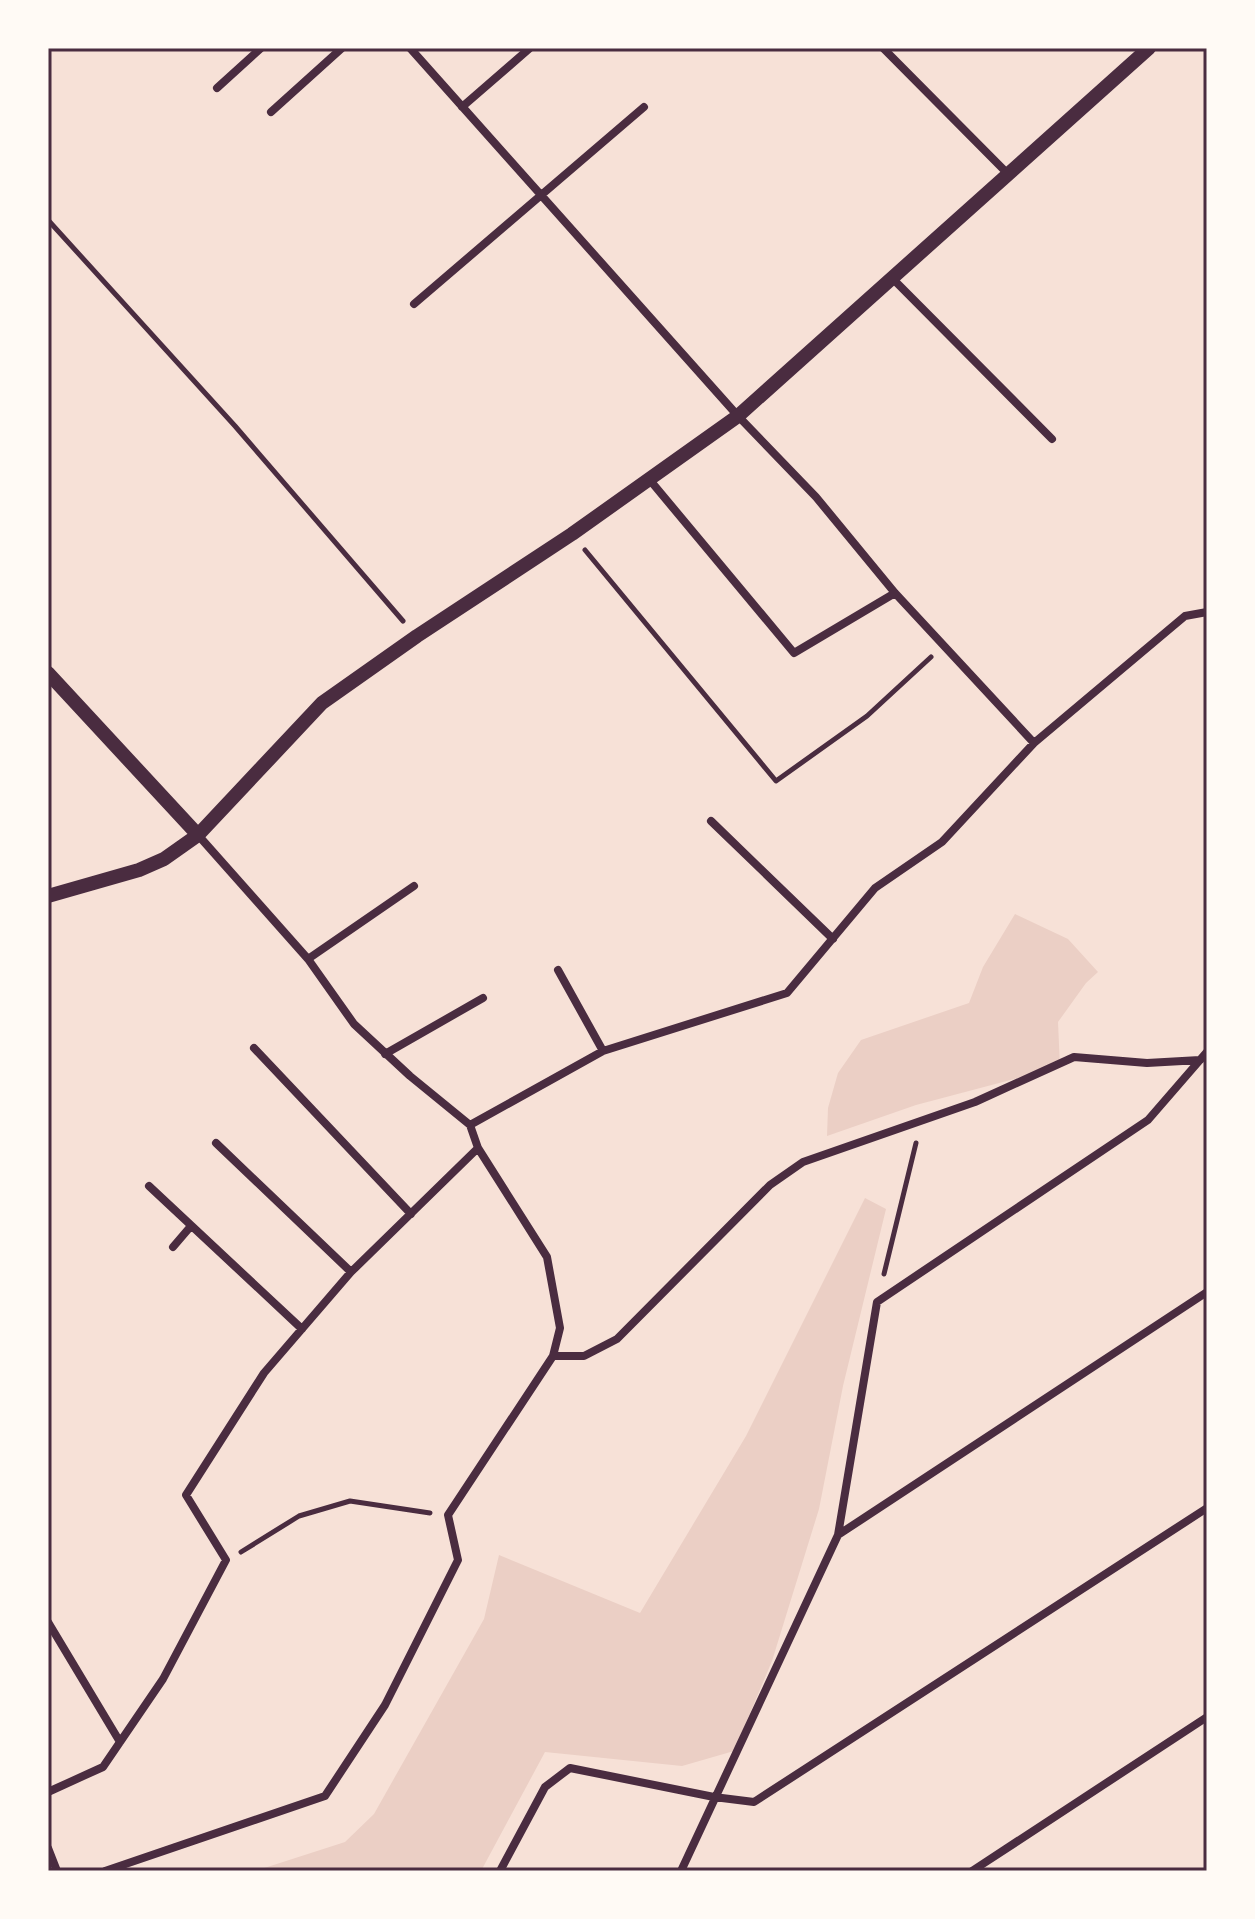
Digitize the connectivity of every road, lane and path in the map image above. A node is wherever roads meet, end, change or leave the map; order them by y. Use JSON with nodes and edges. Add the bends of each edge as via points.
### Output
{"nodes":[{"id":1,"x":261,"y":48,"type":"edge"},
{"id":2,"x":342,"y":48,"type":"edge"},
{"id":3,"x":410,"y":48,"type":"edge"},
{"id":4,"x":530,"y":48,"type":"edge"},
{"id":5,"x":883,"y":48,"type":"edge"},
{"id":6,"x":1149,"y":48,"type":"edge"},
{"id":7,"x":217,"y":88,"type":"dead end"},
{"id":8,"x":462,"y":107,"type":"junction"},
{"id":9,"x":644,"y":107,"type":"dead end"},
{"id":10,"x":271,"y":112,"type":"dead end"},
{"id":11,"x":1008,"y":174,"type":"junction"},
{"id":12,"x":541,"y":195,"type":"junction"},
{"id":13,"x":48,"y":220,"type":"edge"},
{"id":14,"x":892,"y":278,"type":"junction"},
{"id":15,"x":414,"y":304,"type":"dead end"},
{"id":16,"x":738,"y":416,"type":"junction"},
{"id":17,"x":1052,"y":439,"type":"dead end"},
{"id":18,"x":649,"y":479,"type":"junction"},
{"id":19,"x":572,"y":534,"type":"junction"},
{"id":20,"x":895,"y":593,"type":"junction"},
{"id":21,"x":1207,"y":612,"type":"edge"},
{"id":22,"x":417,"y":636,"type":"junction"},
{"id":23,"x":945,"y":645,"type":"junction"},
{"id":24,"x":48,"y":673,"type":"edge"},
{"id":25,"x":1034,"y":743,"type":"junction"},
{"id":26,"x":711,"y":821,"type":"dead end"},
{"id":27,"x":198,"y":835,"type":"junction"},
{"id":28,"x":414,"y":886,"type":"dead end"},
{"id":29,"x":48,"y":896,"type":"edge"},
{"id":30,"x":833,"y":939,"type":"junction"},
{"id":31,"x":308,"y":959,"type":"junction"},
{"id":32,"x":558,"y":970,"type":"dead end"},
{"id":33,"x":483,"y":998,"type":"dead end"},
{"id":34,"x":254,"y":1048,"type":"dead end"},
{"id":35,"x":603,"y":1051,"type":"junction"},
{"id":36,"x":1207,"y":1052,"type":"edge"},
{"id":37,"x":385,"y":1054,"type":"junction"},
{"id":38,"x":1200,"y":1060,"type":"junction"},
{"id":39,"x":921,"y":1122,"type":"junction"},
{"id":40,"x":470,"y":1125,"type":"junction"},
{"id":41,"x":216,"y":1143,"type":"dead end"},
{"id":42,"x":478,"y":1148,"type":"junction"},
{"id":43,"x":149,"y":1186,"type":"dead end"},
{"id":44,"x":411,"y":1214,"type":"junction"},
{"id":45,"x":191,"y":1226,"type":"junction"},
{"id":46,"x":173,"y":1247,"type":"dead end"},
{"id":47,"x":351,"y":1272,"type":"junction"},
{"id":48,"x":1207,"y":1292,"type":"edge"},
{"id":49,"x":877,"y":1302,"type":"junction"},
{"id":50,"x":302,"y":1329,"type":"junction"},
{"id":51,"x":553,"y":1356,"type":"junction"},
{"id":52,"x":1207,"y":1508,"type":"edge"},
{"id":53,"x":448,"y":1515,"type":"junction"},
{"id":54,"x":838,"y":1535,"type":"junction"},
{"id":55,"x":226,"y":1560,"type":"junction"},
{"id":56,"x":48,"y":1622,"type":"edge"},
{"id":57,"x":1207,"y":1717,"type":"edge"},
{"id":58,"x":120,"y":1742,"type":"junction"},
{"id":59,"x":48,"y":1792,"type":"edge"},
{"id":60,"x":714,"y":1797,"type":"junction"},
{"id":61,"x":48,"y":1848,"type":"edge"},
{"id":62,"x":57,"y":1871,"type":"edge"},
{"id":63,"x":105,"y":1871,"type":"edge"},
{"id":64,"x":500,"y":1871,"type":"edge"},
{"id":65,"x":681,"y":1871,"type":"edge"},
{"id":66,"x":972,"y":1871,"type":"edge"}],
"edges":[{"from":1,"to":7,"type":"street"},
{"from":2,"to":10,"type":"street"},
{"from":3,"to":8,"type":"street"},
{"from":4,"to":8,"type":"street"},
{"from":5,"to":11,"type":"street"},
{"from":6,"to":11,"type":"street"},
{"from":8,"to":12,"type":"street"},
{"from":9,"to":12,"type":"street"},
{"from":11,"to":14,"type":"street"},
{"from":12,"to":15,"type":"street"},
{"from":12,"to":16,"type":"street"},
{"from":13,"to":22,"type":"path"},
{"from":14,"to":16,"type":"street"},
{"from":14,"to":17,"type":"street"},
{"from":16,"to":18,"type":"street"},
{"from":16,"to":20,"type":"street","via":[[816,497]]},
{"from":18,"to":19,"type":"street"},
{"from":18,"to":20,"type":"street","via":[[794,653]]},
{"from":19,"to":22,"type":"street"},
{"from":19,"to":23,"type":"path","via":[[776,781],[867,716]]},
{"from":20,"to":23,"type":"street"},
{"from":21,"to":25,"type":"street","via":[[1185,616]]},
{"from":22,"to":27,"type":"street","via":[[322,703]]},
{"from":23,"to":25,"type":"street"},
{"from":24,"to":27,"type":"street"},
{"from":25,"to":30,"type":"street","via":[[942,842],[875,888]]},
{"from":26,"to":30,"type":"street"},
{"from":27,"to":29,"type":"street","via":[[139,870]]},
{"from":27,"to":31,"type":"street"},
{"from":28,"to":31,"type":"street"},
{"from":30,"to":35,"type":"street","via":[[787,993]]},
{"from":31,"to":37,"type":"street","via":[[354,1024]]},
{"from":32,"to":35,"type":"street"},
{"from":33,"to":37,"type":"street"},
{"from":34,"to":44,"type":"street"},
{"from":35,"to":40,"type":"street"},
{"from":36,"to":38,"type":"street"},
{"from":37,"to":40,"type":"street"},
{"from":38,"to":39,"type":"street","via":[[1147,1063],[1074,1057]]},
{"from":38,"to":49,"type":"street","via":[[1148,1120]]},
{"from":39,"to":49,"type":"path"},
{"from":39,"to":51,"type":"street","via":[[803,1162],[770,1185],[617,1339],[584,1356]]},
{"from":40,"to":42,"type":"street"},
{"from":41,"to":47,"type":"street"},
{"from":42,"to":44,"type":"street"},
{"from":42,"to":51,"type":"street","via":[[547,1257],[560,1328]]},
{"from":43,"to":45,"type":"street"},
{"from":44,"to":47,"type":"street"},
{"from":45,"to":46,"type":"street"},
{"from":45,"to":50,"type":"street"},
{"from":47,"to":50,"type":"street"},
{"from":48,"to":54,"type":"street"},
{"from":49,"to":54,"type":"street"},
{"from":50,"to":55,"type":"street","via":[[264,1373],[186,1495]]},
{"from":51,"to":53,"type":"street"},
{"from":52,"to":60,"type":"street","via":[[754,1802]]},
{"from":53,"to":55,"type":"path","via":[[350,1501],[299,1516]]},
{"from":53,"to":63,"type":"street","via":[[458,1560],[385,1705],[325,1796]]},
{"from":54,"to":60,"type":"street"},
{"from":55,"to":58,"type":"street","via":[[163,1679]]},
{"from":56,"to":58,"type":"street"},
{"from":57,"to":66,"type":"street"},
{"from":58,"to":59,"type":"street","via":[[103,1767]]},
{"from":60,"to":64,"type":"street","via":[[570,1768],[545,1787]]},
{"from":60,"to":65,"type":"street"},
{"from":61,"to":62,"type":"street"}]}
